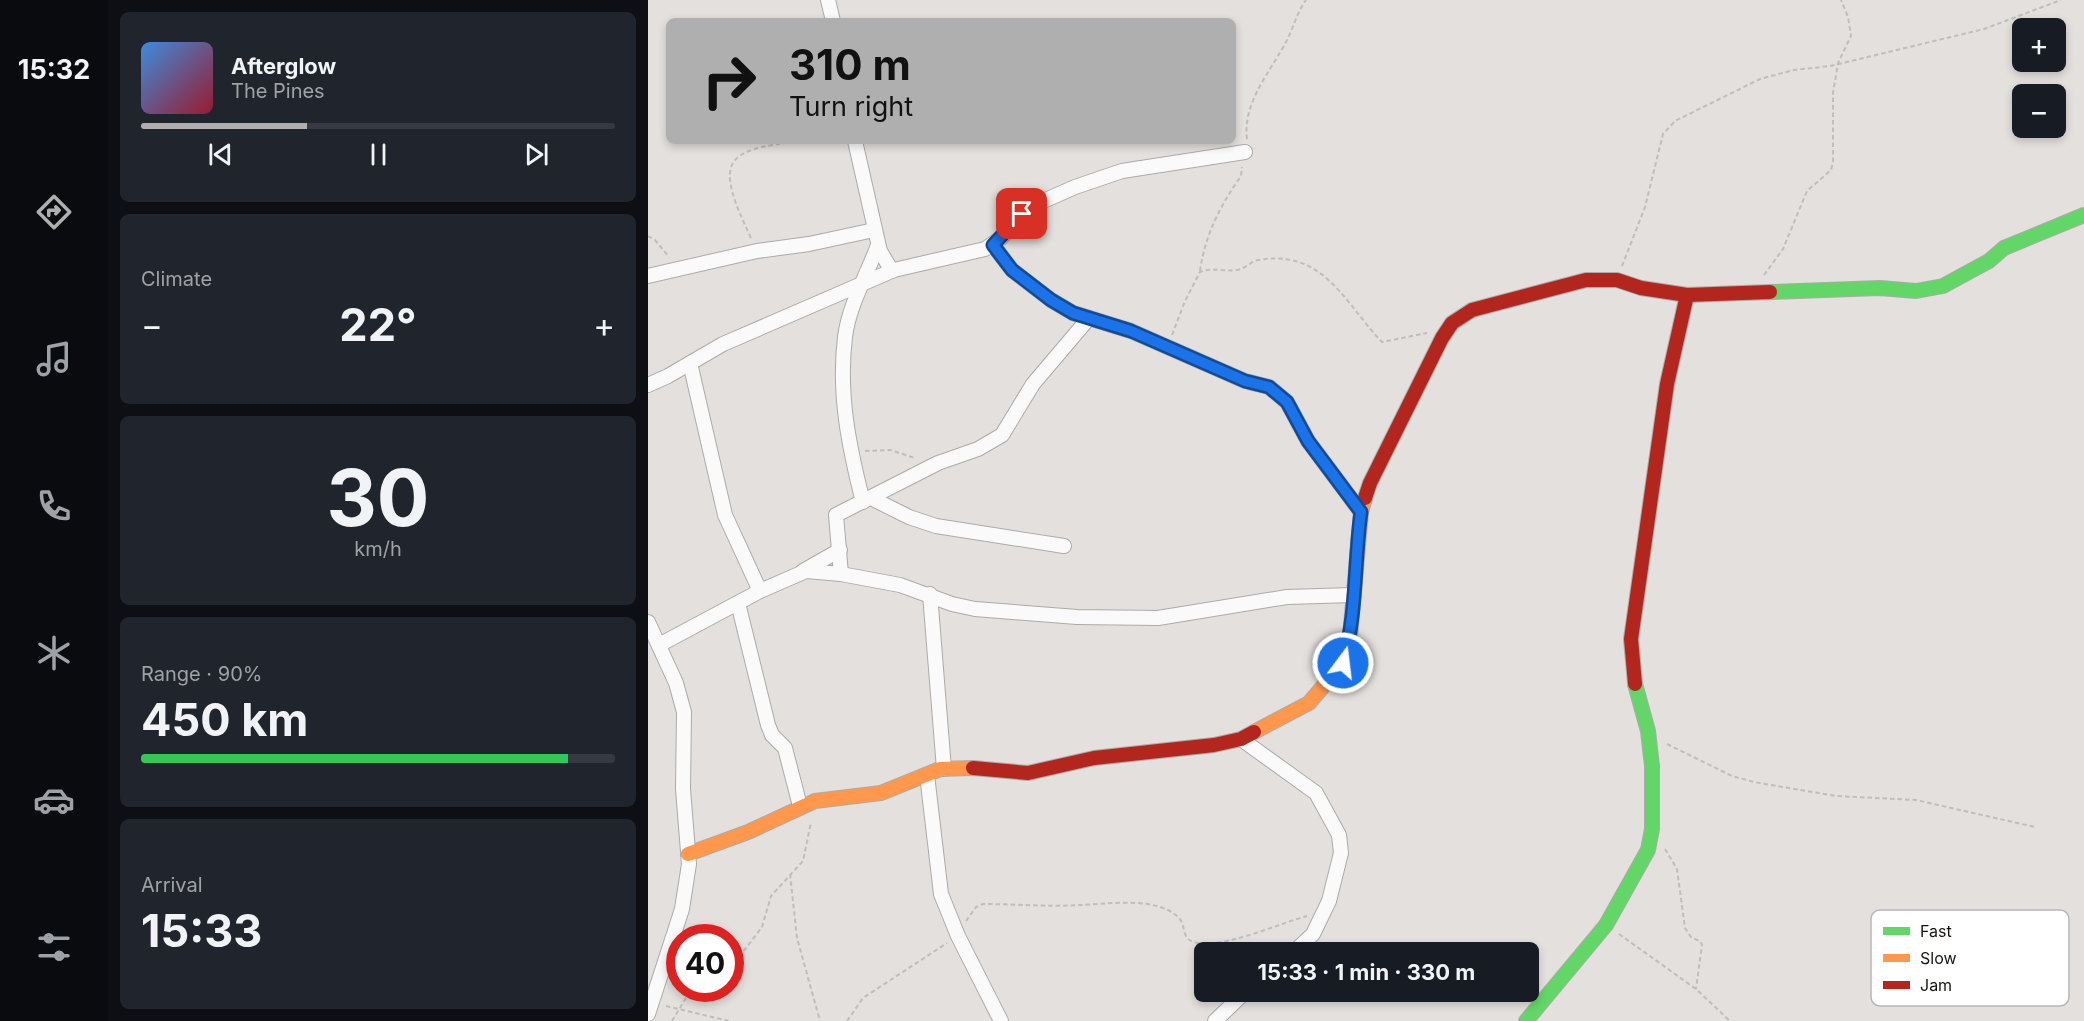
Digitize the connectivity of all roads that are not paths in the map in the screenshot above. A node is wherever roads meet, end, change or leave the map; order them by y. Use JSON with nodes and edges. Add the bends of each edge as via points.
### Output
{"nodes":[{"id":1,"x":828,"y":0,"type":"edge"},
{"id":2,"x":832,"y":18,"type":"edge"},
{"id":3,"x":856,"y":144,"type":"edge"},
{"id":4,"x":1245,"y":152,"type":"road end"},
{"id":5,"x":2084,"y":214,"type":"edge"},
{"id":6,"x":874,"y":230,"type":"junction"},
{"id":7,"x":878,"y":245,"type":"junction"},
{"id":8,"x":993,"y":245,"type":"junction"},
{"id":9,"x":892,"y":271,"type":"junction"},
{"id":10,"x":648,"y":276,"type":"edge"},
{"id":11,"x":862,"y":284,"type":"junction"},
{"id":12,"x":1687,"y":295,"type":"junction"},
{"id":13,"x":1089,"y":318,"type":"junction"},
{"id":14,"x":690,"y":363,"type":"junction"},
{"id":15,"x":648,"y":385,"type":"edge"},
{"id":16,"x":867,"y":500,"type":"junction"},
{"id":17,"x":1361,"y":512,"type":"junction"},
{"id":18,"x":1064,"y":546,"type":"dead end"},
{"id":19,"x":840,"y":550,"type":"junction"},
{"id":20,"x":802,"y":572,"type":"junction"},
{"id":21,"x":841,"y":574,"type":"junction"},
{"id":22,"x":760,"y":591,"type":"junction"},
{"id":23,"x":930,"y":594,"type":"junction"},
{"id":24,"x":1353,"y":595,"type":"junction"},
{"id":25,"x":738,"y":603,"type":"junction"},
{"id":26,"x":648,"y":622,"type":"edge"},
{"id":27,"x":660,"y":645,"type":"junction"},
{"id":28,"x":1241,"y":739,"type":"junction"},
{"id":29,"x":944,"y":769,"type":"junction"},
{"id":30,"x":927,"y":775,"type":"junction"},
{"id":31,"x":800,"y":806,"type":"junction"},
{"id":32,"x":688,"y":854,"type":"junction"},
{"id":33,"x":1305,"y":942,"type":"edge"},
{"id":34,"x":1235,"y":1002,"type":"edge"},
{"id":35,"x":650,"y":1008,"type":"edge"},
{"id":36,"x":1001,"y":1021,"type":"edge"},
{"id":37,"x":1215,"y":1021,"type":"edge"},
{"id":38,"x":1526,"y":1021,"type":"edge"}],
"edges":[{"from":1,"to":2,"type":"street"},
{"from":3,"to":6,"type":"street"},
{"from":4,"to":8,"type":"street","via":[[1122,171],[1075,187],[1032,206]]},
{"from":5,"to":12,"type":"street","via":[[2004,248],[1970,273],[1943,286],[1916,291],[1880,288]]},
{"from":6,"to":7,"type":"street"},
{"from":6,"to":10,"type":"street"},
{"from":7,"to":9,"type":"street"},
{"from":7,"to":11,"type":"street"},
{"from":8,"to":9,"type":"street","via":[[959,257]]},
{"from":8,"to":13,"type":"street","via":[[1012,270],[1051,300]]},
{"from":9,"to":11,"type":"street"},
{"from":11,"to":14,"type":"street","via":[[723,344]]},
{"from":11,"to":16,"type":"street","via":[[845,336],[843,390],[850,451]]},
{"from":12,"to":17,"type":"street","via":[[1617,280],[1586,280],[1490,304],[1452,323],[1370,483]]},
{"from":12,"to":38,"type":"street","via":[[1667,384],[1631,639],[1634,678],[1648,730],[1652,766],[1648,850],[1606,926]]},
{"from":13,"to":16,"type":"street","via":[[1033,384],[1002,435]]},
{"from":13,"to":17,"type":"street","via":[[1269,387],[1287,402],[1308,441]]},
{"from":14,"to":15,"type":"street"},
{"from":14,"to":22,"type":"street","via":[[725,515]]},
{"from":16,"to":18,"type":"street","via":[[936,526]]},
{"from":16,"to":19,"type":"street","via":[[835,517]]},
{"from":17,"to":24,"type":"street"},
{"from":19,"to":20,"type":"street"},
{"from":19,"to":21,"type":"street"},
{"from":20,"to":21,"type":"street"},
{"from":20,"to":22,"type":"street"},
{"from":21,"to":23,"type":"street"},
{"from":22,"to":25,"type":"street"},
{"from":23,"to":24,"type":"street","via":[[975,609],[1146,619],[1287,597]]},
{"from":23,"to":29,"type":"street"},
{"from":24,"to":28,"type":"street","via":[[1350,637],[1343,663],[1329,682],[1309,703]]},
{"from":25,"to":27,"type":"street"},
{"from":25,"to":31,"type":"street","via":[[768,724],[772,735],[785,748]]},
{"from":26,"to":27,"type":"street"},
{"from":27,"to":32,"type":"street","via":[[684,712],[682,789]]},
{"from":28,"to":29,"type":"street","via":[[1094,758],[1028,773]]},
{"from":28,"to":33,"type":"street","via":[[1316,793],[1339,835],[1341,853],[1324,912]]},
{"from":29,"to":30,"type":"street"},
{"from":30,"to":31,"type":"street","via":[[881,793]]},
{"from":30,"to":36,"type":"street","via":[[941,894]]},
{"from":31,"to":32,"type":"street","via":[[748,832]]},
{"from":32,"to":35,"type":"street","via":[[682,909]]},
{"from":34,"to":37,"type":"street"}]}
